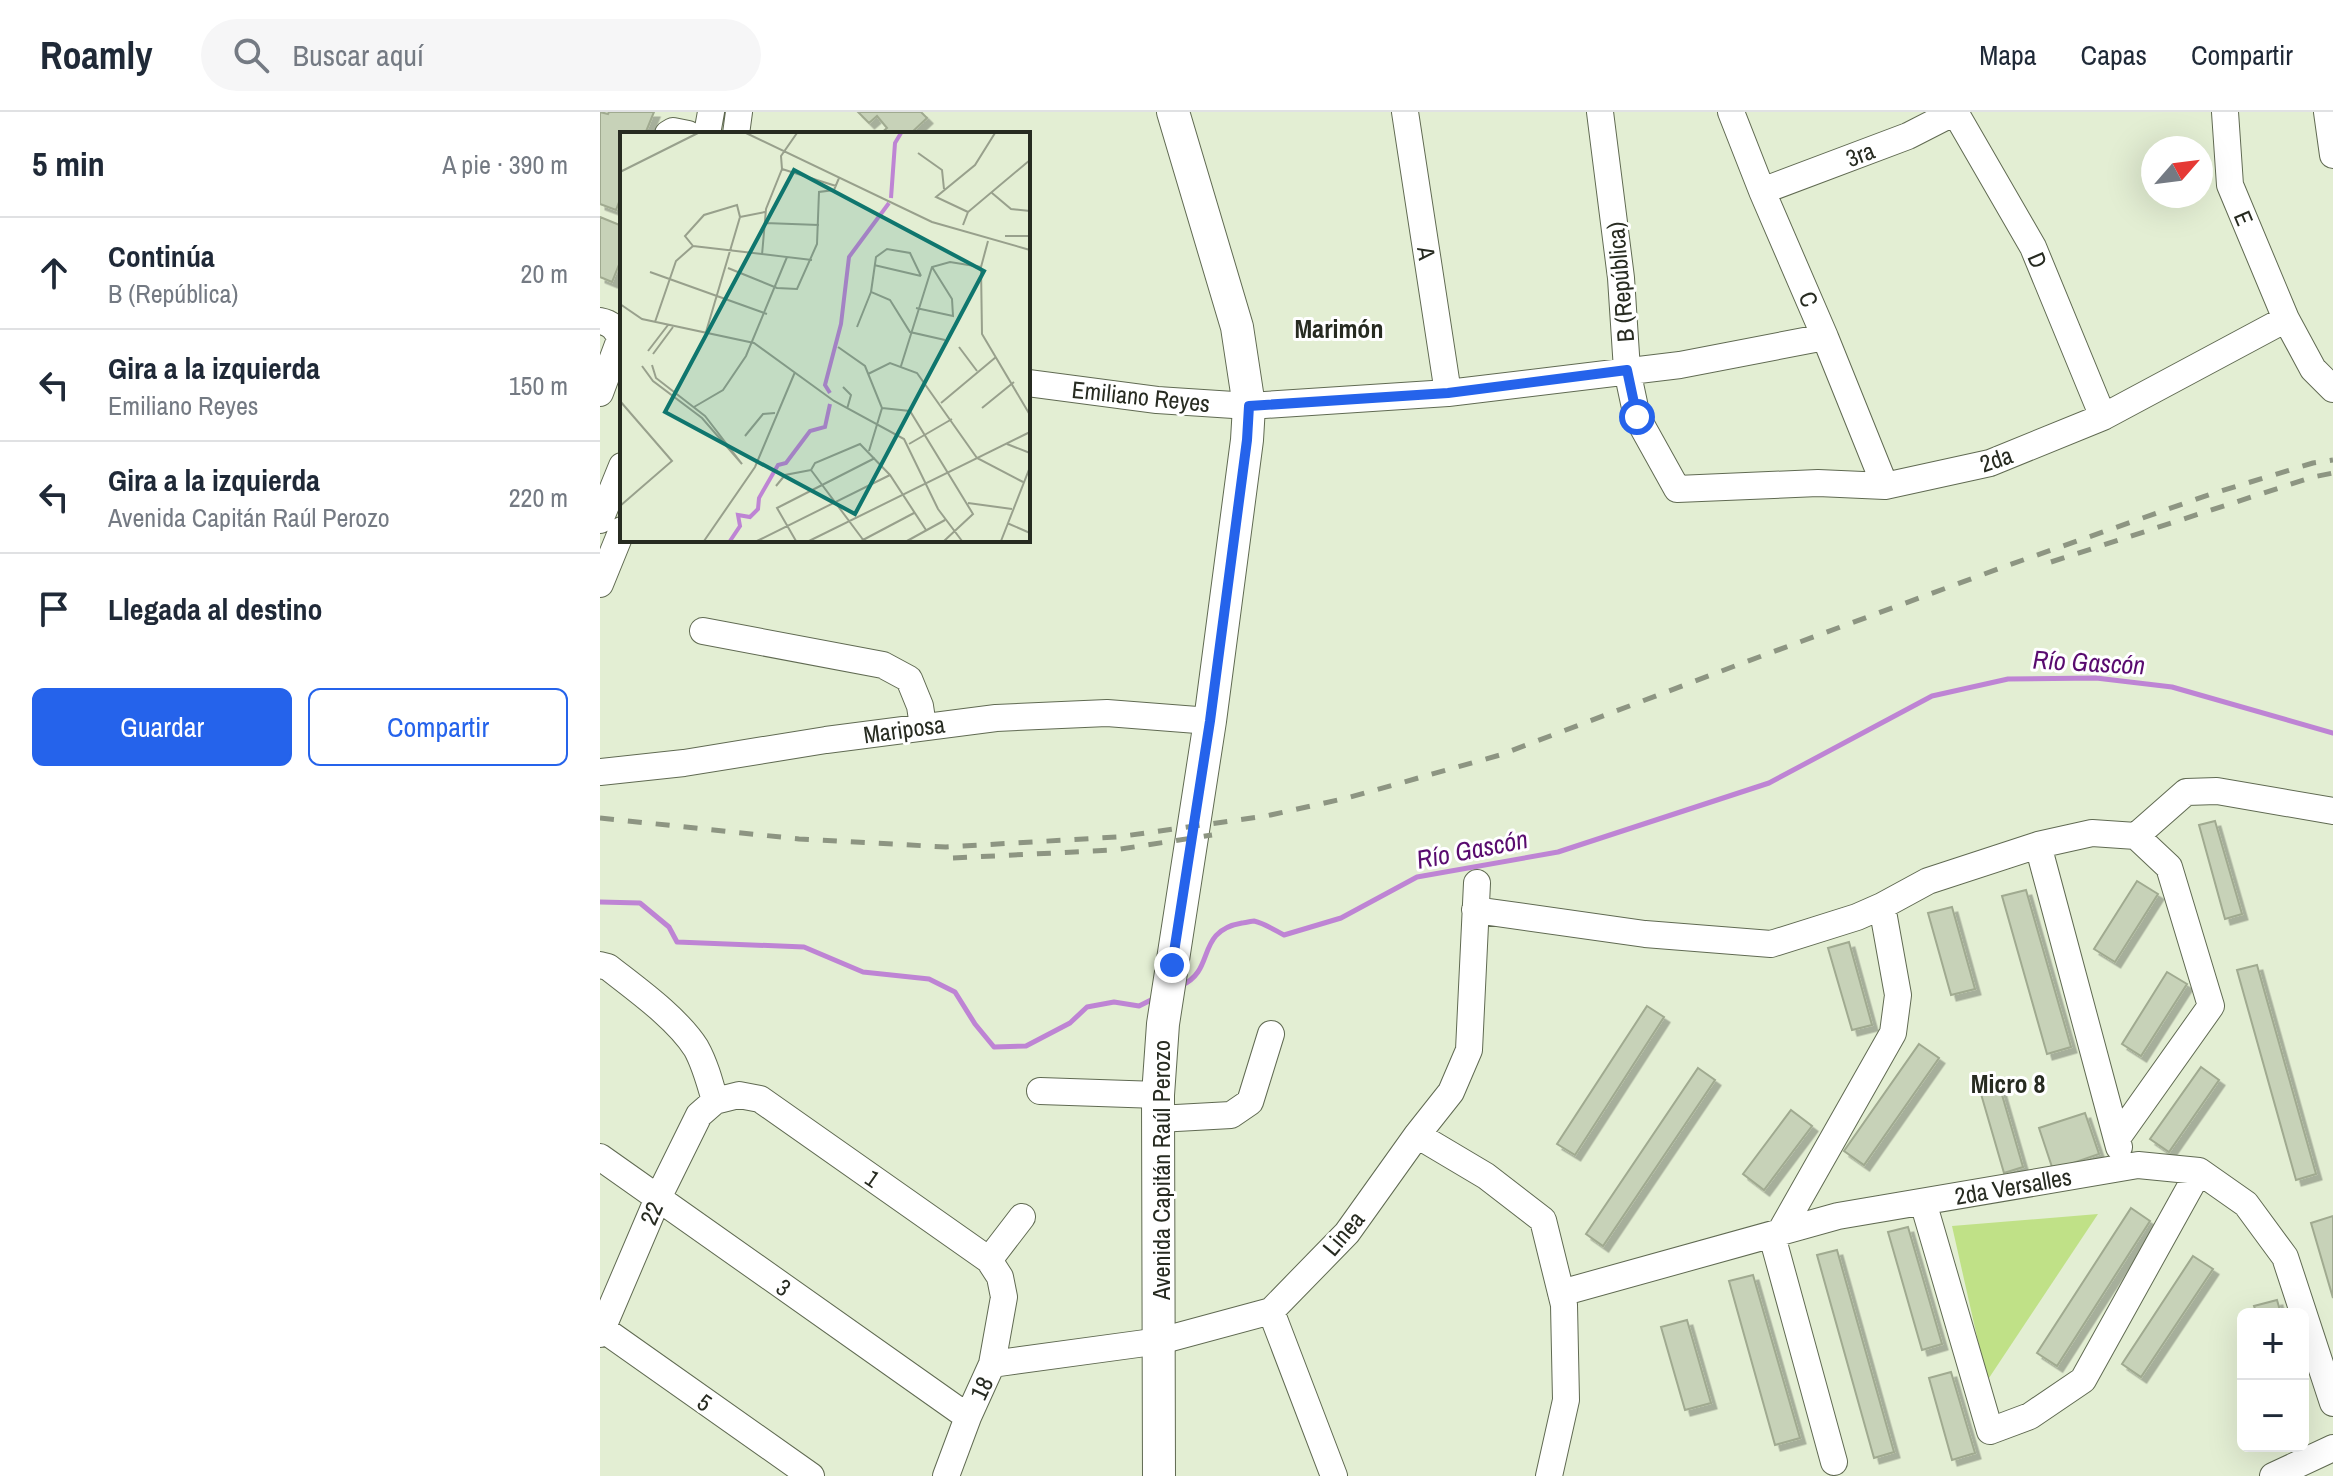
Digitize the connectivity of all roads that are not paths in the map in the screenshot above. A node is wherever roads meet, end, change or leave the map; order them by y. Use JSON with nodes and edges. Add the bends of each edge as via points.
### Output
{"nodes":[{"id":1,"x":711,"y":112,"type":"edge"},
{"id":2,"x":739,"y":112,"type":"edge"},
{"id":3,"x":1173,"y":112,"type":"edge"},
{"id":4,"x":1405,"y":112,"type":"edge"},
{"id":5,"x":1600,"y":112,"type":"edge"},
{"id":6,"x":1731,"y":112,"type":"edge"},
{"id":7,"x":1955,"y":112,"type":"edge"},
{"id":8,"x":2225,"y":112,"type":"edge"},
{"id":9,"x":2327,"y":112,"type":"edge"},
{"id":10,"x":707,"y":132,"type":"edge"},
{"id":11,"x":736,"y":132,"type":"edge"},
{"id":12,"x":2333,"y":155,"type":"edge"},
{"id":13,"x":1762,"y":191,"type":"junction"},
{"id":14,"x":2286,"y":319,"type":"junction"},
{"id":15,"x":600,"y":321,"type":"edge"},
{"id":16,"x":1825,"y":337,"type":"junction"},
{"id":17,"x":1627,"y":370,"type":"junction"},
{"id":18,"x":1030,"y":383,"type":"edge"},
{"id":19,"x":2333,"y":389,"type":"edge"},
{"id":20,"x":600,"y":393,"type":"edge"},
{"id":21,"x":1448,"y":393,"type":"junction"},
{"id":22,"x":1249,"y":406,"type":"junction"},
{"id":23,"x":2103,"y":417,"type":"junction"},
{"id":24,"x":615,"y":475,"type":"edge"},
{"id":25,"x":1885,"y":486,"type":"junction"},
{"id":26,"x":1677,"y":489,"type":"joint"},
{"id":27,"x":600,"y":520,"type":"edge"},
{"id":28,"x":620,"y":535,"type":"edge"},
{"id":29,"x":600,"y":584,"type":"edge"},
{"id":30,"x":703,"y":631,"type":"dead end"},
{"id":31,"x":1210,"y":721,"type":"junction"},
{"id":32,"x":923,"y":726,"type":"junction"},
{"id":33,"x":600,"y":772,"type":"edge"},
{"id":34,"x":2333,"y":811,"type":"edge"},
{"id":35,"x":2136,"y":836,"type":"junction"},
{"id":36,"x":2038,"y":845,"type":"junction"},
{"id":37,"x":1477,"y":883,"type":"dead end"},
{"id":38,"x":1882,"y":906,"type":"junction"},
{"id":39,"x":1475,"y":910,"type":"junction"},
{"id":40,"x":600,"y":965,"type":"edge"},
{"id":41,"x":1271,"y":1034,"type":"dead end"},
{"id":42,"x":1040,"y":1091,"type":"dead end"},
{"id":43,"x":715,"y":1101,"type":"junction"},
{"id":44,"x":1158,"y":1107,"type":"junction"},
{"id":45,"x":1417,"y":1135,"type":"junction"},
{"id":46,"x":2118,"y":1137,"type":"junction"},
{"id":47,"x":600,"y":1157,"type":"edge"},
{"id":48,"x":2121,"y":1168,"type":"junction"},
{"id":49,"x":2199,"y":1171,"type":"junction"},
{"id":50,"x":658,"y":1198,"type":"junction"},
{"id":51,"x":1923,"y":1202,"type":"junction"},
{"id":52,"x":1022,"y":1217,"type":"dead end"},
{"id":53,"x":1778,"y":1234,"type":"junction"},
{"id":54,"x":989,"y":1260,"type":"junction"},
{"id":55,"x":1561,"y":1293,"type":"junction"},
{"id":56,"x":1271,"y":1311,"type":"junction"},
{"id":57,"x":601,"y":1330,"type":"edge"},
{"id":58,"x":1160,"y":1341,"type":"junction"},
{"id":59,"x":992,"y":1364,"type":"junction"},
{"id":60,"x":2333,"y":1403,"type":"edge"},
{"id":61,"x":968,"y":1417,"type":"junction"},
{"id":62,"x":2333,"y":1448,"type":"edge"},
{"id":63,"x":1834,"y":1462,"type":"dead end"},
{"id":64,"x":811,"y":1476,"type":"edge"},
{"id":65,"x":946,"y":1476,"type":"edge"},
{"id":66,"x":1159,"y":1476,"type":"edge"},
{"id":67,"x":1334,"y":1476,"type":"edge"},
{"id":68,"x":1549,"y":1476,"type":"edge"},
{"id":69,"x":2273,"y":1476,"type":"edge"}],
"edges":[{"from":1,"to":10,"type":"street"},
{"from":2,"to":11,"type":"street"},
{"from":3,"to":22,"type":"main road","name":"Avenida Capitán Raúl Perozo","via":[[1237,327]]},
{"from":4,"to":21,"type":"street","name":"A"},
{"from":5,"to":17,"type":"street","name":"B (República)"},
{"from":6,"to":13,"type":"street","name":"C"},
{"from":7,"to":13,"type":"street","name":"3ra","via":[[1908,136]]},
{"from":7,"to":23,"type":"street","name":"D","via":[[2033,247]]},
{"from":8,"to":14,"type":"street","name":"E","via":[[2230,185]]},
{"from":9,"to":12,"type":"street"},
{"from":13,"to":16,"type":"street","name":"C"},
{"from":14,"to":19,"type":"street","name":"E","via":[[2313,369]]},
{"from":14,"to":23,"type":"street","name":"2da"},
{"from":15,"to":20,"type":"street","via":[[611,325],[620,339]]},
{"from":16,"to":17,"type":"street","name":"Emiliano Reyes"},
{"from":16,"to":25,"type":"street","name":"C"},
{"from":17,"to":21,"type":"street","name":"Emiliano Reyes"},
{"from":17,"to":26,"type":"street","name":"B (República)","via":[[1637,417]]},
{"from":18,"to":22,"type":"street","name":"Emiliano Reyes"},
{"from":21,"to":22,"type":"street","name":"Emiliano Reyes"},
{"from":22,"to":31,"type":"main road","name":"Avenida Capitán Raúl Perozo"},
{"from":23,"to":25,"type":"street","name":"2da","via":[[1990,463]]},
{"from":24,"to":27,"type":"street"},
{"from":25,"to":26,"type":"street","name":"2da"},
{"from":28,"to":29,"type":"street"},
{"from":30,"to":32,"type":"street","via":[[883,665],[909,679]]},
{"from":31,"to":32,"type":"street","name":"Mariposa","via":[[1107,713]]},
{"from":31,"to":44,"type":"main road","name":"Avenida Capitán Raúl Perozo","via":[[1163,1024]]},
{"from":32,"to":33,"type":"street","name":"Mariposa"},
{"from":34,"to":35,"type":"street","via":[[2217,791],[2186,792]]},
{"from":35,"to":36,"type":"street","via":[[2092,833]]},
{"from":35,"to":46,"type":"street","via":[[2169,867],[2211,1006]]},
{"from":36,"to":38,"type":"street","via":[[1928,881]]},
{"from":36,"to":46,"type":"street"},
{"from":37,"to":39,"type":"street","name":"Linea"},
{"from":38,"to":39,"type":"street","via":[[1771,944],[1645,934]]},
{"from":38,"to":53,"type":"street","via":[[1898,995],[1893,1033]]},
{"from":39,"to":45,"type":"street","name":"Linea","via":[[1469,1050],[1451,1092]]},
{"from":40,"to":43,"type":"street","via":[[664,1013],[695,1046]]},
{"from":41,"to":44,"type":"street","via":[[1250,1102],[1231,1115]]},
{"from":42,"to":44,"type":"street"},
{"from":43,"to":50,"type":"street","name":"22","via":[[699,1115]]},
{"from":43,"to":54,"type":"street","name":"1","via":[[739,1095],[760,1099]]},
{"from":44,"to":58,"type":"main road","name":"Avenida Capitán Raúl Perozo"},
{"from":45,"to":55,"type":"street","via":[[1486,1176],[1543,1220]]},
{"from":45,"to":56,"type":"street","name":"Linea","via":[[1347,1233]]},
{"from":46,"to":48,"type":"street"},
{"from":47,"to":50,"type":"street","name":"3"},
{"from":48,"to":49,"type":"street","name":"2da Versalles"},
{"from":48,"to":51,"type":"street","name":"2da Versalles"},
{"from":49,"to":51,"type":"street","via":[[2083,1380],[2030,1416],[1990,1431]]},
{"from":49,"to":60,"type":"street","name":"2da Versalles","via":[[2246,1204],[2285,1257]]},
{"from":50,"to":57,"type":"street","name":"22"},
{"from":50,"to":61,"type":"street","name":"3"},
{"from":51,"to":53,"type":"street","name":"2da Versalles","via":[[1838,1216]]},
{"from":52,"to":54,"type":"street"},
{"from":53,"to":55,"type":"street","name":"2da Versalles"},
{"from":53,"to":63,"type":"street","via":[[1774,1243]]},
{"from":54,"to":59,"type":"street","name":"18","via":[[1004,1297]]},
{"from":55,"to":68,"type":"street","via":[[1566,1400]]},
{"from":56,"to":58,"type":"street"},
{"from":56,"to":67,"type":"street"},
{"from":57,"to":64,"type":"street","name":"5"},
{"from":58,"to":59,"type":"street"},
{"from":58,"to":66,"type":"main road","name":"Avenida Capitán Raúl Perozo"},
{"from":59,"to":61,"type":"street","name":"18"},
{"from":61,"to":65,"type":"street","name":"18"},
{"from":62,"to":69,"type":"street"}]}
